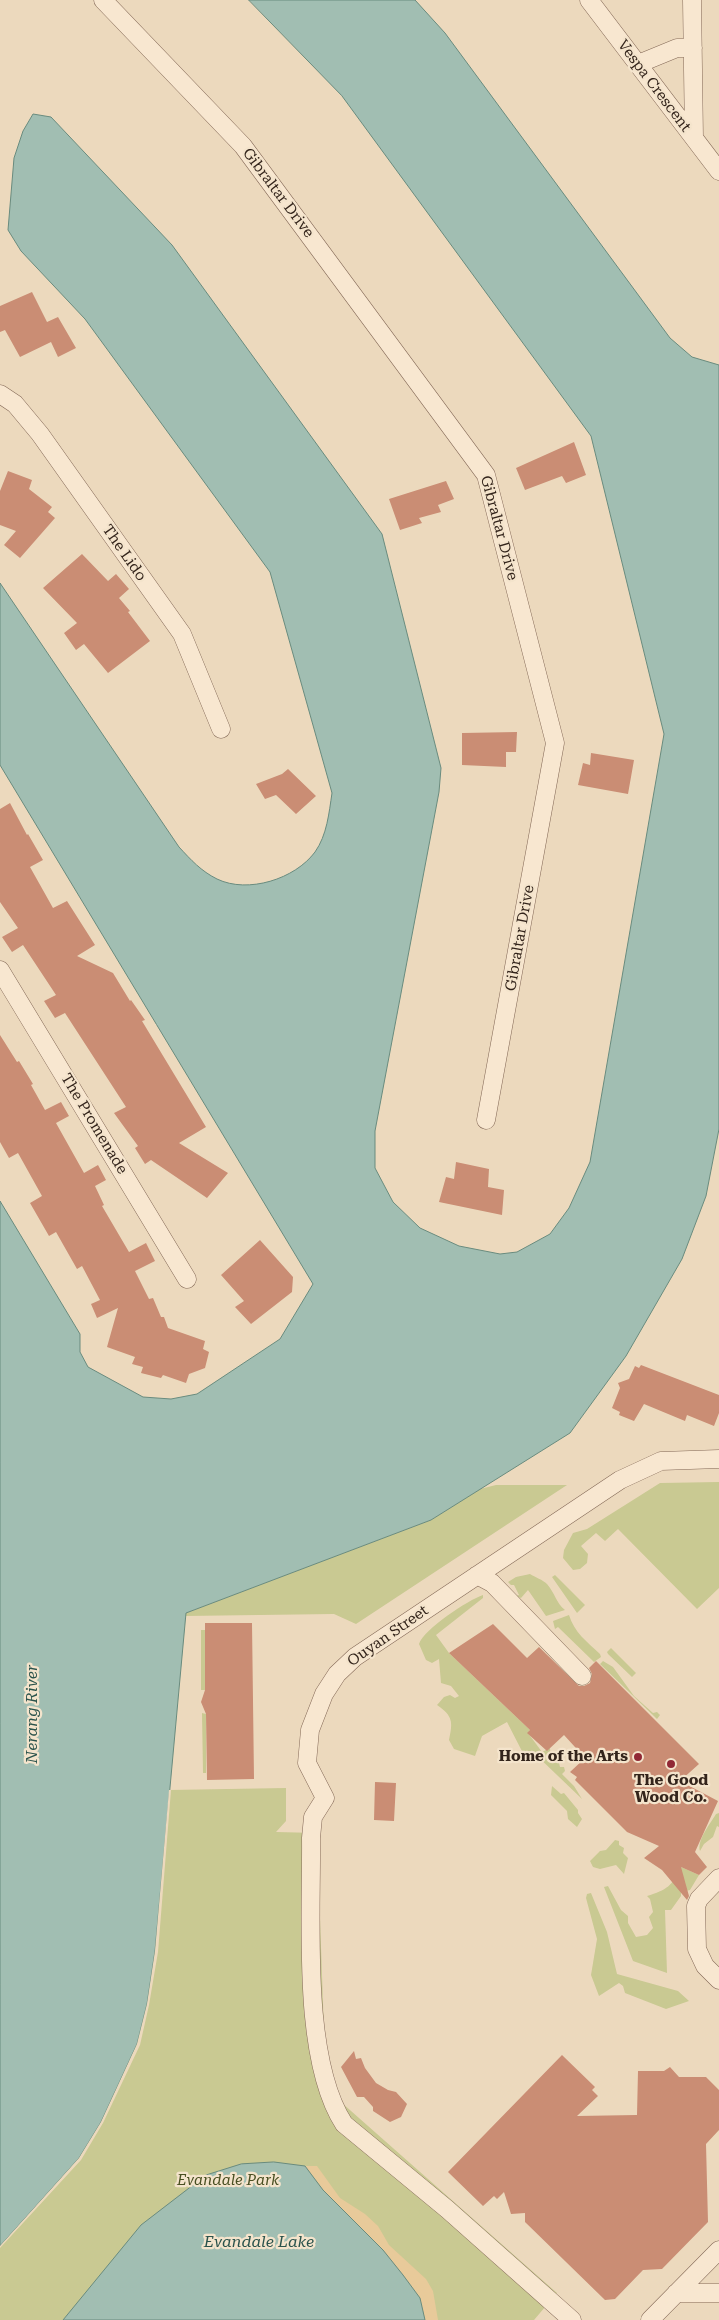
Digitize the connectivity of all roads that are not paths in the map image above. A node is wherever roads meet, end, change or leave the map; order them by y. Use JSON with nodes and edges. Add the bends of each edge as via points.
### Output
{"nodes":[{"id":1,"x":103,"y":0,"type":"edge"},
{"id":2,"x":590,"y":0,"type":"edge"},
{"id":3,"x":692,"y":0,"type":"edge"},
{"id":4,"x":693,"y":48,"type":"junction"},
{"id":5,"x":638,"y":64,"type":"junction"},
{"id":6,"x":694,"y":138,"type":"junction"},
{"id":7,"x":719,"y":171,"type":"edge"},
{"id":8,"x":0,"y":394,"type":"edge"},
{"id":9,"x":220,"y":729,"type":"dead end"},
{"id":10,"x":0,"y":970,"type":"edge"},
{"id":11,"x":486,"y":1120,"type":"dead end"},
{"id":12,"x":187,"y":1278,"type":"dead end"},
{"id":13,"x":719,"y":1459,"type":"edge"},
{"id":14,"x":477,"y":1575,"type":"junction"},
{"id":15,"x":582,"y":1676,"type":"dead end"},
{"id":16,"x":719,"y":1878,"type":"edge"},
{"id":17,"x":719,"y":1980,"type":"edge"},
{"id":18,"x":719,"y":2250,"type":"edge"},
{"id":19,"x":676,"y":2293,"type":"junction"},
{"id":20,"x":719,"y":2293,"type":"edge"},
{"id":21,"x":572,"y":2320,"type":"edge"},
{"id":22,"x":650,"y":2320,"type":"edge"}],
"edges":[{"from":1,"to":11,"type":"street","name":"Gibraltar Drive","via":[[243,146],[486,474],[555,743]]},
{"from":2,"to":5,"type":"street","name":"Vespa Crescent"},
{"from":3,"to":4,"type":"street"},
{"from":4,"to":5,"type":"street","via":[[677,48]]},
{"from":4,"to":6,"type":"street"},
{"from":5,"to":6,"type":"street","name":"Vespa Crescent"},
{"from":6,"to":7,"type":"street","name":"Vespa Crescent"},
{"from":8,"to":9,"type":"street","name":"The Lido","via":[[15,404],[40,434],[182,634]]},
{"from":10,"to":12,"type":"street","name":"The Promenade"},
{"from":13,"to":14,"type":"street","name":"Ouyan Street","via":[[661,1462],[620,1480]]},
{"from":14,"to":15,"type":"street","via":[[492,1583]]},
{"from":14,"to":21,"type":"street","name":"Ouyan Street","via":[[355,1657],[337,1674],[324,1694],[310,1730],[307,1763],[325,1798],[313,1817],[311,1838],[315,2021],[319,2055],[330,2098],[344,2124],[447,2209]]},
{"from":16,"to":17,"type":"street","via":[[699,1898],[696,1906],[697,1950],[704,1966]]},
{"from":18,"to":19,"type":"street"},
{"from":19,"to":20,"type":"street"},
{"from":19,"to":22,"type":"street"}]}
